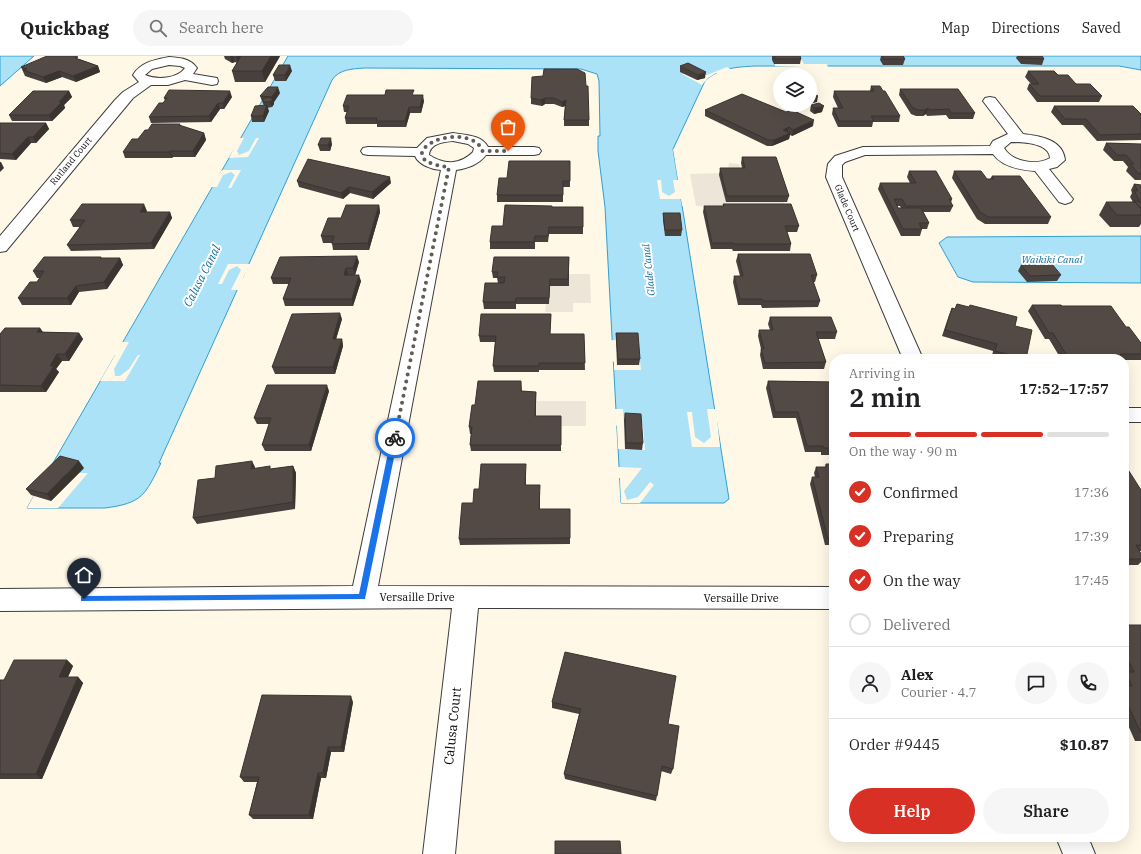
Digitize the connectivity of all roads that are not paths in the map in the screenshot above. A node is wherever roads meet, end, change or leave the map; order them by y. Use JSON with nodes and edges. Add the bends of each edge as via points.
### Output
{"nodes":[{"id":1,"x":137,"y":56,"type":"edge"},
{"id":2,"x":156,"y":63,"type":"junction"},
{"id":3,"x":182,"y":76,"type":"junction"},
{"id":4,"x":148,"y":81,"type":"junction"},
{"id":5,"x":212,"y":82,"type":"dead end"},
{"id":6,"x":990,"y":101,"type":"dead end"},
{"id":7,"x":1019,"y":138,"type":"junction"},
{"id":8,"x":998,"y":150,"type":"junction"},
{"id":9,"x":368,"y":151,"type":"dead end"},
{"id":10,"x":482,"y":151,"type":"junction"},
{"id":11,"x":534,"y":151,"type":"dead end"},
{"id":12,"x":422,"y":152,"type":"junction"},
{"id":13,"x":449,"y":167,"type":"junction"},
{"id":14,"x":0,"y":247,"type":"edge"},
{"id":15,"x":911,"y":354,"type":"edge"},
{"id":16,"x":1129,"y":415,"type":"edge"},
{"id":17,"x":1141,"y":415,"type":"edge"},
{"id":18,"x":363,"y":597,"type":"junction"},
{"id":19,"x":466,"y":597,"type":"junction"},
{"id":20,"x":829,"y":598,"type":"edge"},
{"id":21,"x":0,"y":600,"type":"edge"},
{"id":22,"x":1074,"y":842,"type":"edge"},
{"id":23,"x":439,"y":854,"type":"edge"},
{"id":24,"x":1079,"y":854,"type":"edge"}],
"edges":[{"from":1,"to":2,"type":"street"},
{"from":2,"to":3,"type":"street","via":[[185,63],[191,68]]},
{"from":2,"to":4,"type":"street","via":[[145,68],[139,75]]},
{"from":3,"to":4,"type":"street","via":[[170,80]]},
{"from":3,"to":5,"type":"street"},
{"from":4,"to":14,"type":"street","name":"Rutland Court","via":[[120,103]]},
{"from":6,"to":7,"type":"street"},
{"from":7,"to":8,"type":"street","via":[[1002,140],[998,144]]},
{"from":7,"to":8,"type":"street","via":[[1044,143],[1056,151],[1058,160],[1054,163],[1030,166],[1011,160]]},
{"from":8,"to":15,"type":"street","name":"Glade Court","via":[[863,151],[840,159],[835,164],[834,177]]},
{"from":9,"to":12,"type":"street"},
{"from":10,"to":11,"type":"street"},
{"from":10,"to":12,"type":"street","via":[[477,142],[453,137],[428,144]]},
{"from":10,"to":13,"type":"street","via":[[481,155],[469,163]]},
{"from":12,"to":13,"type":"street","via":[[422,157],[426,161]]},
{"from":13,"to":18,"type":"street"},
{"from":16,"to":17,"type":"street"},
{"from":18,"to":19,"type":"street","name":"Versaille Drive"},
{"from":18,"to":21,"type":"street","name":"Versaille Drive"},
{"from":19,"to":20,"type":"street","name":"Versaille Drive"},
{"from":19,"to":23,"type":"street","name":"Calusa Court"},
{"from":22,"to":24,"type":"street"}]}
